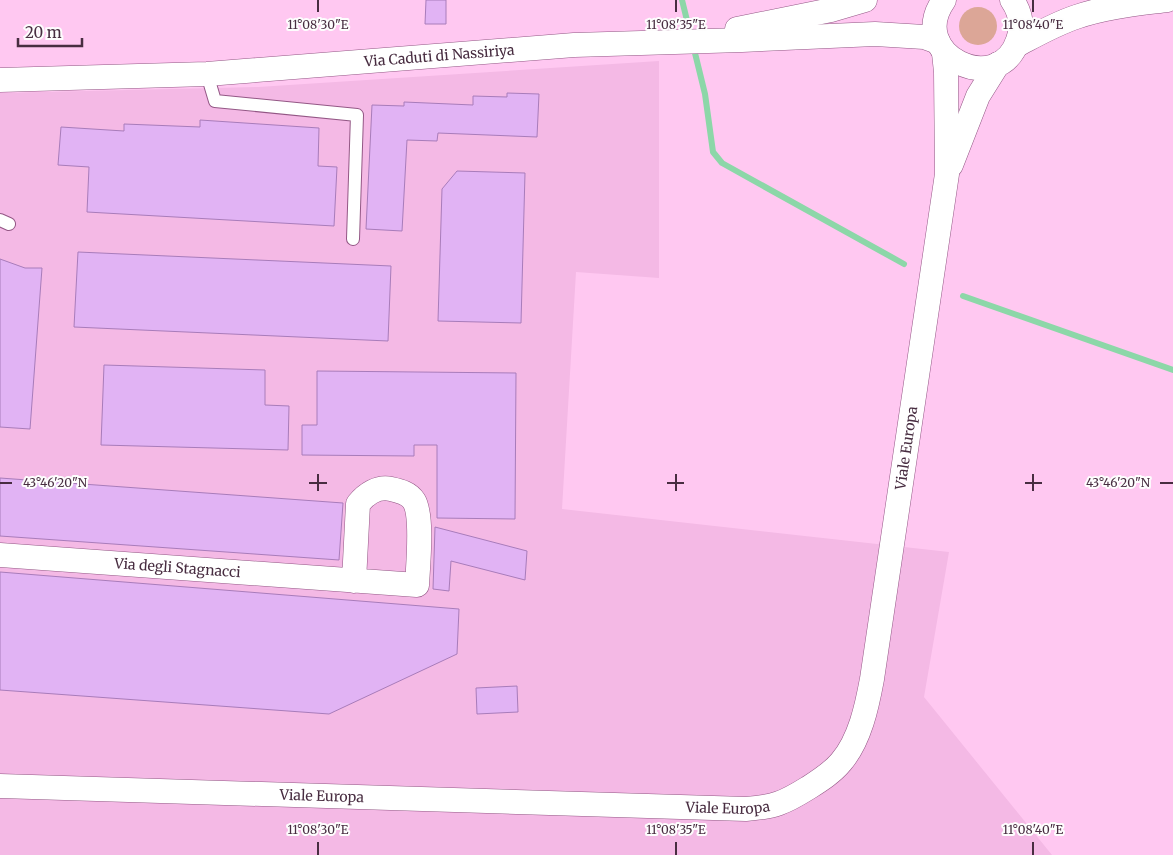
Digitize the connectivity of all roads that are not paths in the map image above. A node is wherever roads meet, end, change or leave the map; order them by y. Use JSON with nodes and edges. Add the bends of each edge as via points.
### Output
{"nodes":[{"id":1,"x":862,"y":0,"type":"edge"},
{"id":2,"x":944,"y":0,"type":"edge"},
{"id":3,"x":1012,"y":0,"type":"edge"},
{"id":4,"x":1167,"y":0,"type":"edge"},
{"id":5,"x":875,"y":34,"type":"junction"},
{"id":6,"x":671,"y":41,"type":"junction"},
{"id":7,"x":1017,"y":45,"type":"junction"},
{"id":8,"x":941,"y":47,"type":"junction"},
{"id":9,"x":998,"y":64,"type":"junction"},
{"id":10,"x":207,"y":74,"type":"junction"},
{"id":11,"x":0,"y":80,"type":"edge"},
{"id":12,"x":948,"y":174,"type":"junction"},
{"id":13,"x":353,"y":240,"type":"dead end"},
{"id":14,"x":0,"y":554,"type":"edge"},
{"id":15,"x":354,"y":581,"type":"dead end"},
{"id":16,"x":0,"y":786,"type":"edge"}],
"edges":[{"from":1,"to":5,"type":"street","via":[[860,11],[863,20]]},
{"from":1,"to":6,"type":"street","name":"Via Caduti di Nassiriya","via":[[831,10]]},
{"from":2,"to":8,"type":"street","name":"Viale Europa","via":[[936,17],[936,34]]},
{"from":3,"to":7,"type":"street","via":[[1020,16]]},
{"from":4,"to":7,"type":"street","via":[[1076,17]]},
{"from":5,"to":6,"type":"street","name":"Via Caduti di Nassiriya"},
{"from":5,"to":8,"type":"street","name":"Via Caduti di Nassiriya","via":[[924,37]]},
{"from":6,"to":10,"type":"street","name":"Via Caduti di Nassiriya","via":[[574,45]]},
{"from":7,"to":9,"type":"street","name":"Viale Europa"},
{"from":8,"to":9,"type":"street","via":[[958,64],[975,69]]},
{"from":8,"to":12,"type":"street","name":"Viale Europa","via":[[946,72]]},
{"from":9,"to":12,"type":"street","name":"Viale Europa","via":[[978,96]]},
{"from":10,"to":11,"type":"street","name":"Via Caduti di Nassiriya"},
{"from":10,"to":13,"type":"lane","via":[[214,101],[358,115]]},
{"from":12,"to":16,"type":"street","name":"Viale Europa","via":[[865,714],[842,762],[794,797],[772,807],[746,808]]},
{"from":14,"to":15,"type":"street","name":"Via degli Stagnacci"}]}
